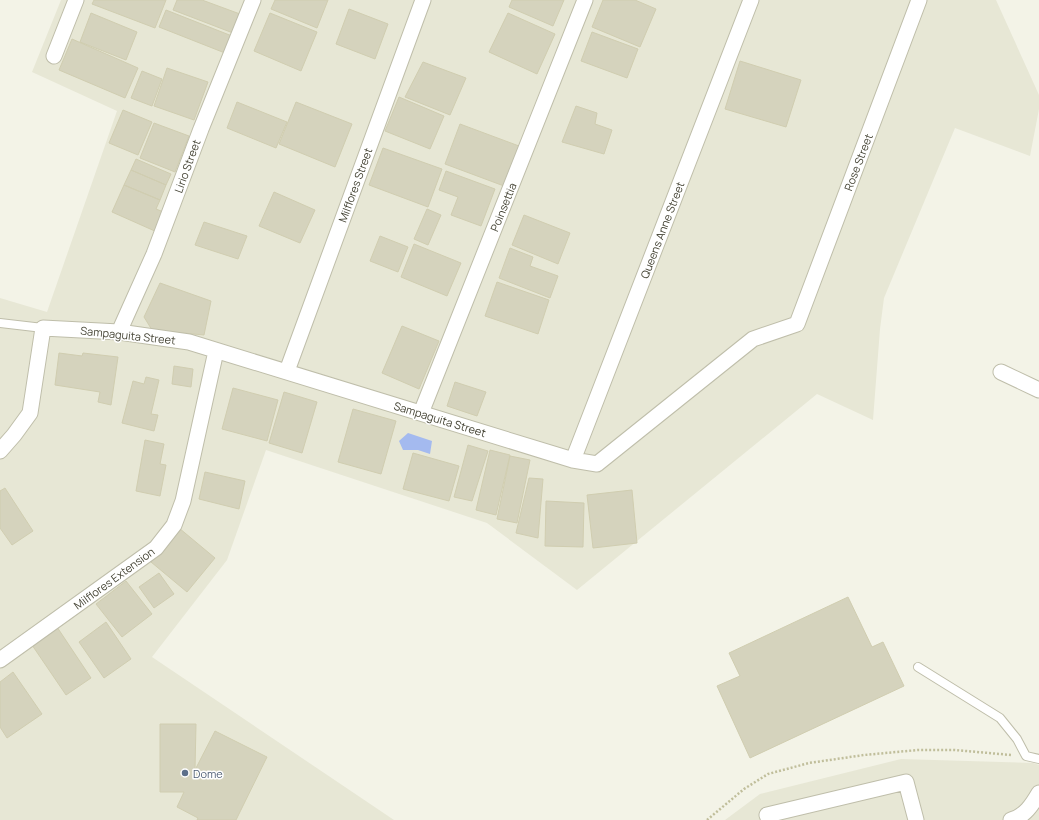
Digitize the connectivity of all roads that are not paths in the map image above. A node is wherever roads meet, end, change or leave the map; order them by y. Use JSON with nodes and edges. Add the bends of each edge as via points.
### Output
{"nodes":[{"id":1,"x":76,"y":0,"type":"edge"},
{"id":2,"x":253,"y":0,"type":"edge"},
{"id":3,"x":423,"y":0,"type":"edge"},
{"id":4,"x":585,"y":0,"type":"edge"},
{"id":5,"x":751,"y":0,"type":"edge"},
{"id":6,"x":919,"y":0,"type":"edge"},
{"id":7,"x":54,"y":56,"type":"dead end"},
{"id":8,"x":0,"y":323,"type":"edge"},
{"id":9,"x":797,"y":324,"type":"joint"},
{"id":10,"x":43,"y":328,"type":"junction"},
{"id":11,"x":119,"y":332,"type":"junction"},
{"id":12,"x":216,"y":351,"type":"junction"},
{"id":13,"x":287,"y":371,"type":"junction"},
{"id":14,"x":1001,"y":372,"type":"dead end"},
{"id":15,"x":1039,"y":390,"type":"edge"},
{"id":16,"x":421,"y":413,"type":"junction"},
{"id":17,"x":0,"y":451,"type":"edge"},
{"id":18,"x":573,"y":460,"type":"junction"},
{"id":19,"x":0,"y":660,"type":"edge"},
{"id":20,"x":918,"y":667,"type":"dead end"},
{"id":21,"x":1039,"y":759,"type":"edge"},
{"id":22,"x":1039,"y":793,"type":"edge"},
{"id":23,"x":769,"y":820,"type":"edge"},
{"id":24,"x":916,"y":820,"type":"edge"},
{"id":25,"x":1011,"y":820,"type":"edge"}],
"edges":[{"from":1,"to":7,"type":"street"},
{"from":2,"to":11,"type":"street","name":"Lirio Street","via":[[154,254]]},
{"from":3,"to":13,"type":"street","name":"Milflores Street"},
{"from":4,"to":16,"type":"street","name":"Poinsettia"},
{"from":5,"to":18,"type":"street","name":"Queens Anne Street"},
{"from":6,"to":9,"type":"street","name":"Rose Street"},
{"from":8,"to":10,"type":"lane"},
{"from":9,"to":18,"type":"street","name":"Sampaguita Street","via":[[753,339],[597,464]]},
{"from":10,"to":11,"type":"street","name":"Sampaguita Street"},
{"from":10,"to":17,"type":"street","via":[[30,413]]},
{"from":11,"to":12,"type":"street","name":"Sampaguita Street","via":[[190,342]]},
{"from":12,"to":13,"type":"street","name":"Sampaguita Street"},
{"from":12,"to":19,"type":"street","name":"Milflores Extension","via":[[183,501],[174,525],[156,548]]},
{"from":13,"to":16,"type":"street","name":"Sampaguita Street"},
{"from":14,"to":15,"type":"street"},
{"from":16,"to":18,"type":"street","name":"Sampaguita Street"},
{"from":20,"to":21,"type":"lane","via":[[1000,718],[1017,739],[1026,756]]},
{"from":22,"to":25,"type":"street","via":[[1026,812]]},
{"from":23,"to":24,"type":"street","via":[[767,815],[906,782]]}]}
